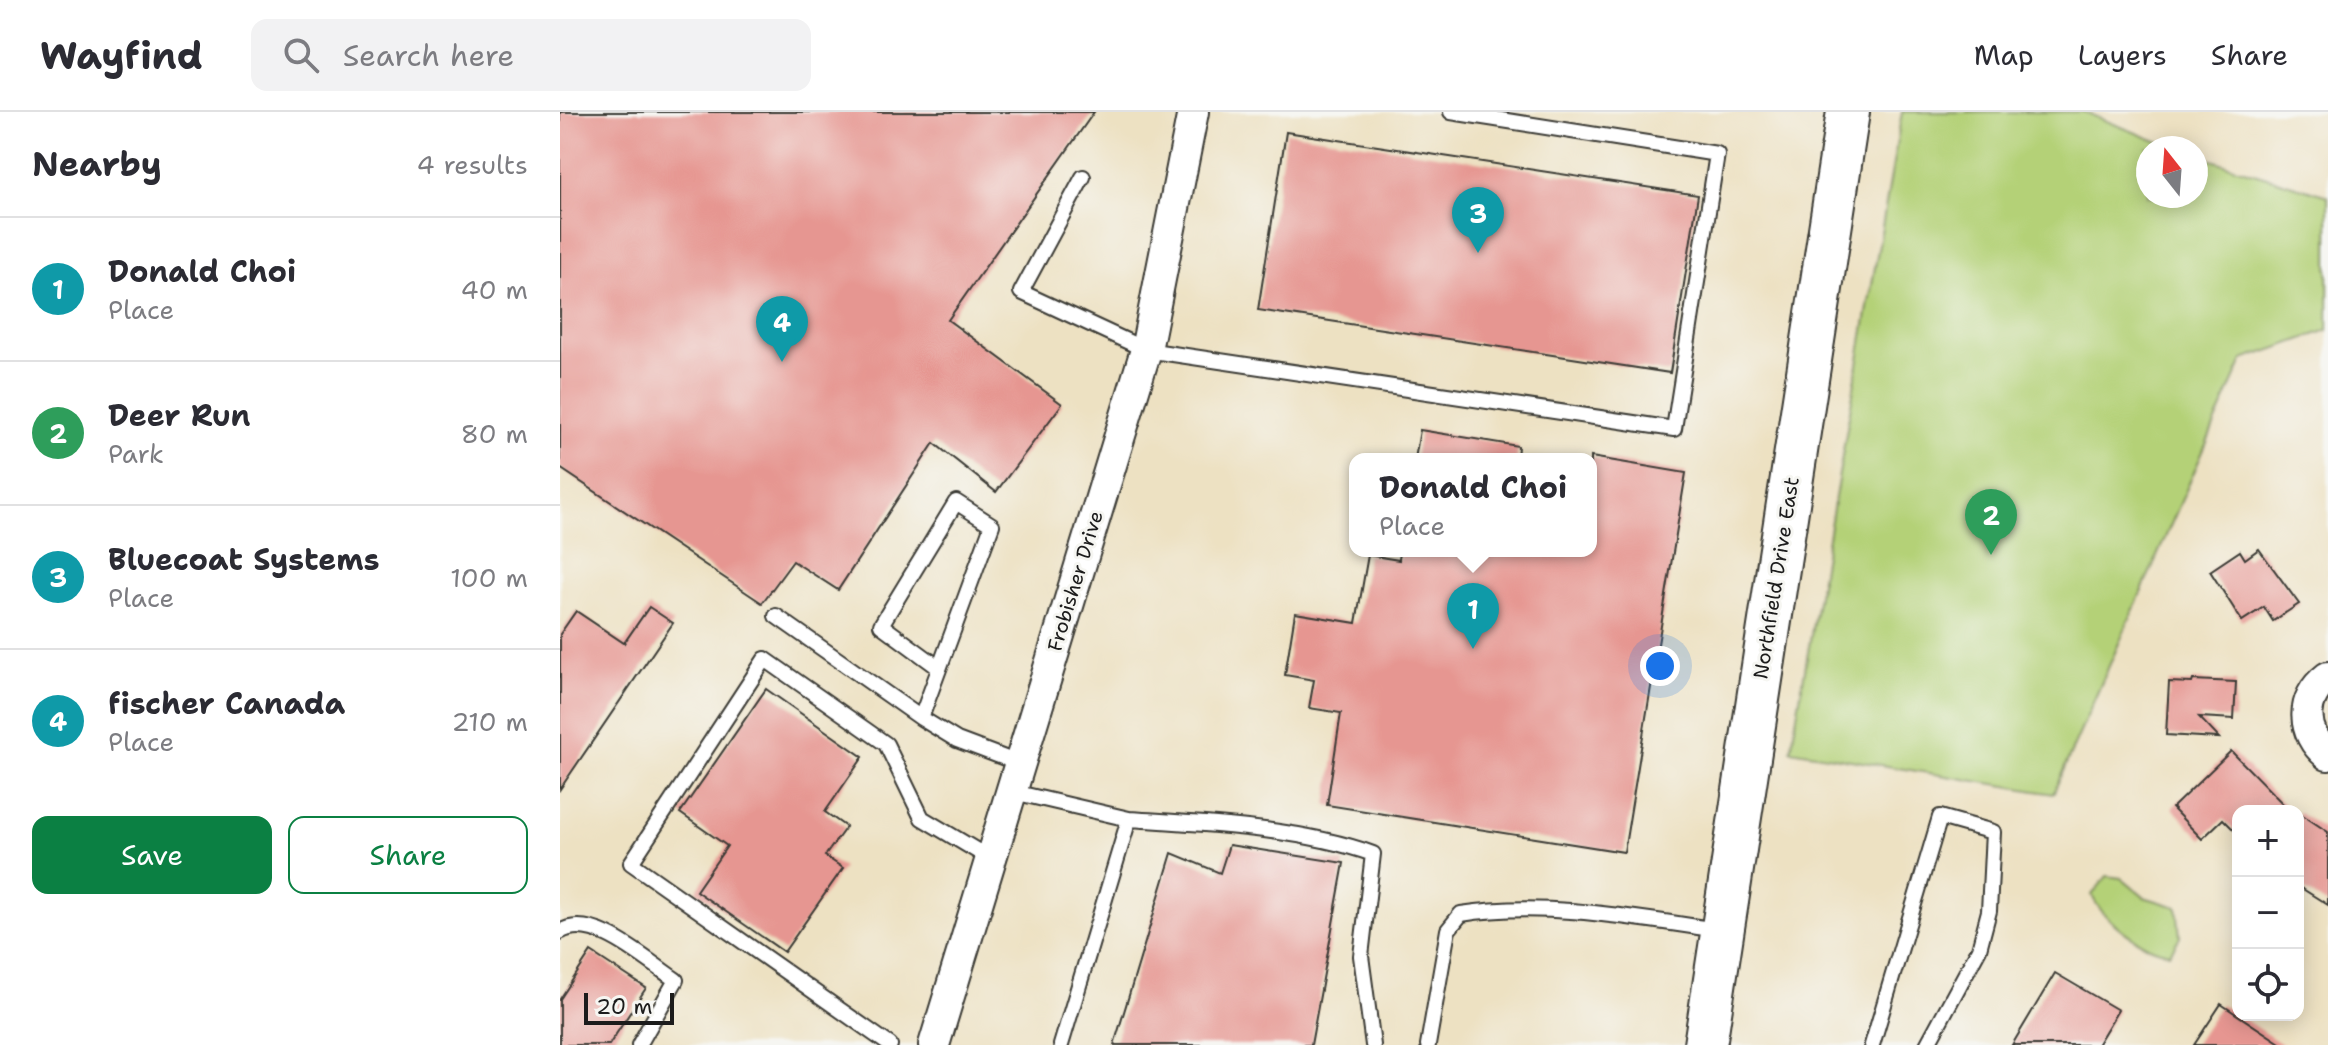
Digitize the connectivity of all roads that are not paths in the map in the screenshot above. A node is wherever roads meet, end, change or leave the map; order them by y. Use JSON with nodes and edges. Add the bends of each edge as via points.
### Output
{"nodes":[{"id":1,"x":1193,"y":112,"type":"edge"},
{"id":2,"x":1451,"y":112,"type":"edge"},
{"id":3,"x":1848,"y":112,"type":"edge"},
{"id":4,"x":1083,"y":177,"type":"dead end"},
{"id":5,"x":1146,"y":350,"type":"junction"},
{"id":6,"x":776,"y":616,"type":"dead end"},
{"id":7,"x":938,"y":667,"type":"junction"},
{"id":8,"x":2328,"y":677,"type":"edge"},
{"id":9,"x":921,"y":718,"type":"junction"},
{"id":10,"x":2328,"y":755,"type":"edge"},
{"id":11,"x":1014,"y":777,"type":"junction"},
{"id":12,"x":1129,"y":819,"type":"junction"},
{"id":13,"x":989,"y":858,"type":"junction"},
{"id":14,"x":1722,"y":930,"type":"junction"},
{"id":15,"x":560,"y":932,"type":"edge"},
{"id":16,"x":939,"y":1044,"type":"edge"},
{"id":17,"x":639,"y":1045,"type":"edge"},
{"id":18,"x":890,"y":1045,"type":"edge"},
{"id":19,"x":1061,"y":1045,"type":"edge"},
{"id":20,"x":1373,"y":1045,"type":"edge"},
{"id":21,"x":1428,"y":1045,"type":"edge"},
{"id":22,"x":1705,"y":1045,"type":"edge"},
{"id":23,"x":1872,"y":1045,"type":"edge"},
{"id":24,"x":1927,"y":1045,"type":"edge"}],
"edges":[{"from":1,"to":5,"type":"street","name":"Frobisher Drive"},
{"from":2,"to":5,"type":"lane","via":[[1717,154],[1674,429]]},
{"from":3,"to":14,"type":"main road","name":"Northfield Drive East"},
{"from":4,"to":5,"type":"lane","via":[[1021,292]]},
{"from":5,"to":11,"type":"street","name":"Frobisher Drive"},
{"from":6,"to":9,"type":"lane"},
{"from":7,"to":7,"type":"lane","via":[[992,525],[956,502],[881,625]]},
{"from":7,"to":9,"type":"lane"},
{"from":8,"to":10,"type":"street","via":[[2310,698],[2306,714],[2315,744]]},
{"from":9,"to":11,"type":"lane"},
{"from":11,"to":12,"type":"lane"},
{"from":11,"to":13,"type":"street","name":"Frobisher Drive"},
{"from":12,"to":19,"type":"lane"},
{"from":12,"to":20,"type":"lane","via":[[1226,827],[1348,845],[1373,854],[1361,956]]},
{"from":13,"to":16,"type":"street","name":"Frobisher Drive"},
{"from":13,"to":18,"type":"lane","via":[[922,818],[886,744],[765,659],[631,863]]},
{"from":14,"to":21,"type":"lane","via":[[1557,912],[1496,909],[1461,914],[1448,930]]},
{"from":14,"to":22,"type":"main road","name":"Northfield Drive East"},
{"from":15,"to":17,"type":"lane","via":[[595,926],[676,980]]},
{"from":23,"to":24,"type":"lane","via":[[1940,817],[1993,832],[1989,911],[1979,949]]}]}
